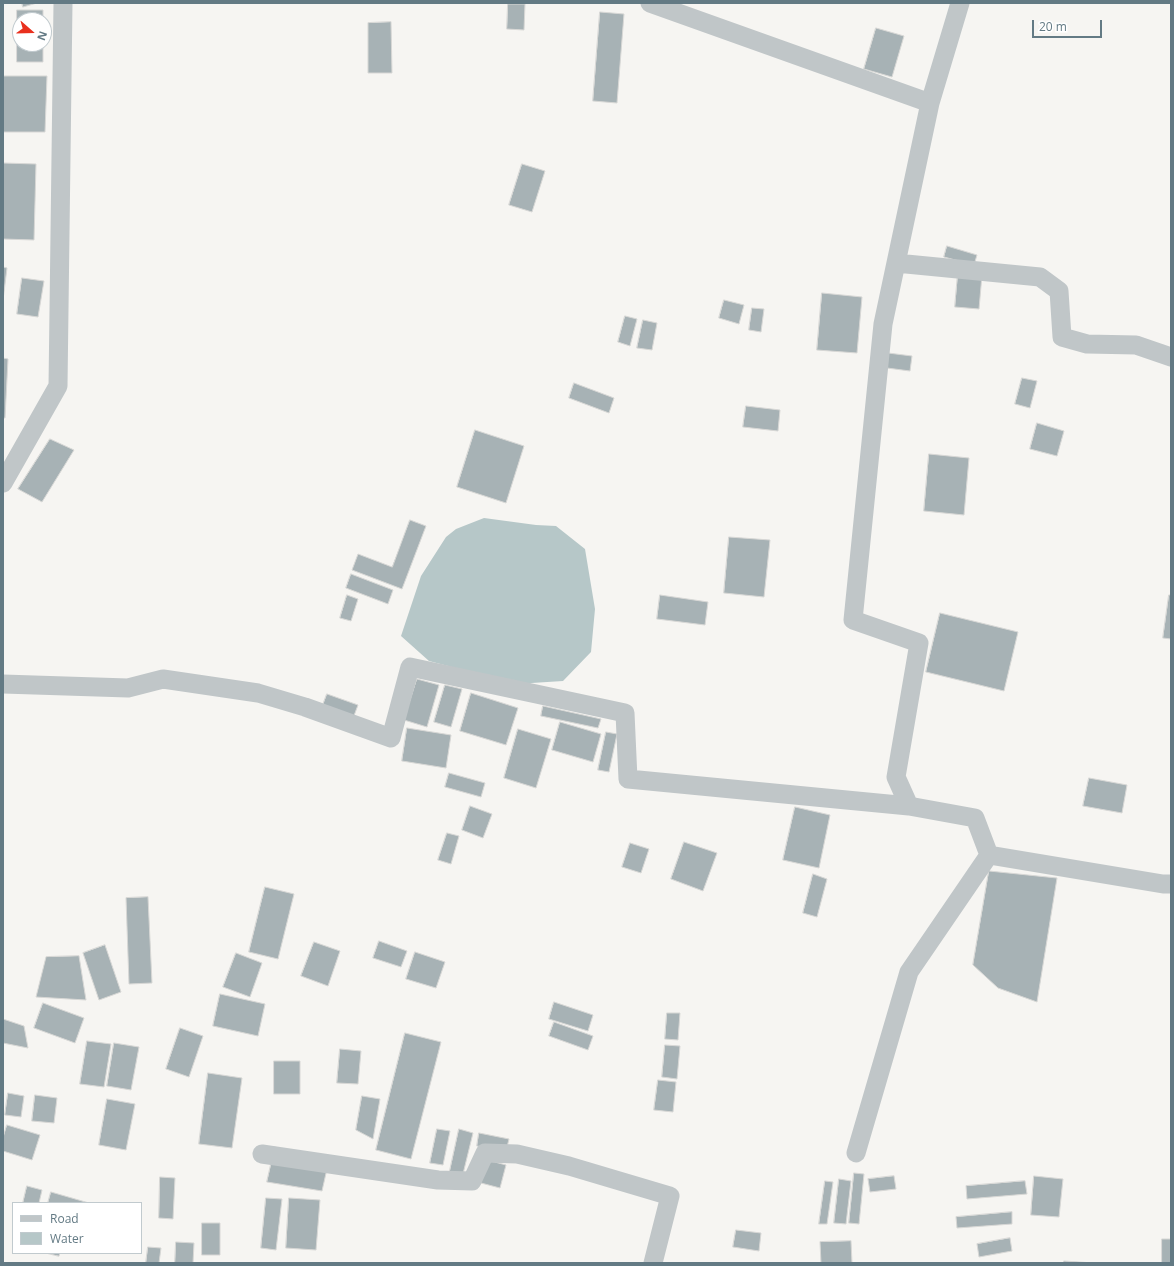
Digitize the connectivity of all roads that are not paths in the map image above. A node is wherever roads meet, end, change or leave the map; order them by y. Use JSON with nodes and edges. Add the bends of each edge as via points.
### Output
{"nodes":[{"id":1,"x":63,"y":3,"type":"edge"},
{"id":2,"x":650,"y":3,"type":"edge"},
{"id":3,"x":960,"y":3,"type":"edge"},
{"id":4,"x":930,"y":103,"type":"junction"},
{"id":5,"x":896,"y":263,"type":"junction"},
{"id":6,"x":1171,"y":357,"type":"edge"},
{"id":7,"x":3,"y":483,"type":"edge"},
{"id":8,"x":3,"y":684,"type":"edge"},
{"id":9,"x":909,"y":806,"type":"junction"},
{"id":10,"x":989,"y":855,"type":"junction"},
{"id":11,"x":1171,"y":884,"type":"edge"},
{"id":12,"x":856,"y":1153,"type":"dead end"},
{"id":13,"x":262,"y":1154,"type":"dead end"},
{"id":14,"x":653,"y":1263,"type":"edge"}],
"edges":[{"from":1,"to":7,"type":"street","via":[[58,386]]},
{"from":2,"to":4,"type":"street"},
{"from":3,"to":4,"type":"street"},
{"from":4,"to":5,"type":"street"},
{"from":5,"to":6,"type":"street","via":[[1040,277],[1059,291],[1062,337],[1087,344],[1136,345]]},
{"from":5,"to":9,"type":"street","via":[[883,324],[853,620],[919,643],[896,777]]},
{"from":8,"to":9,"type":"street","via":[[128,688],[163,680],[258,693],[391,738],[410,667],[625,713],[628,779]]},
{"from":9,"to":10,"type":"street","via":[[975,818]]},
{"from":10,"to":11,"type":"street"},
{"from":10,"to":12,"type":"street","via":[[909,972]]},
{"from":13,"to":14,"type":"street","via":[[438,1180],[472,1181],[484,1153],[517,1154],[569,1166],[670,1196]]}]}
